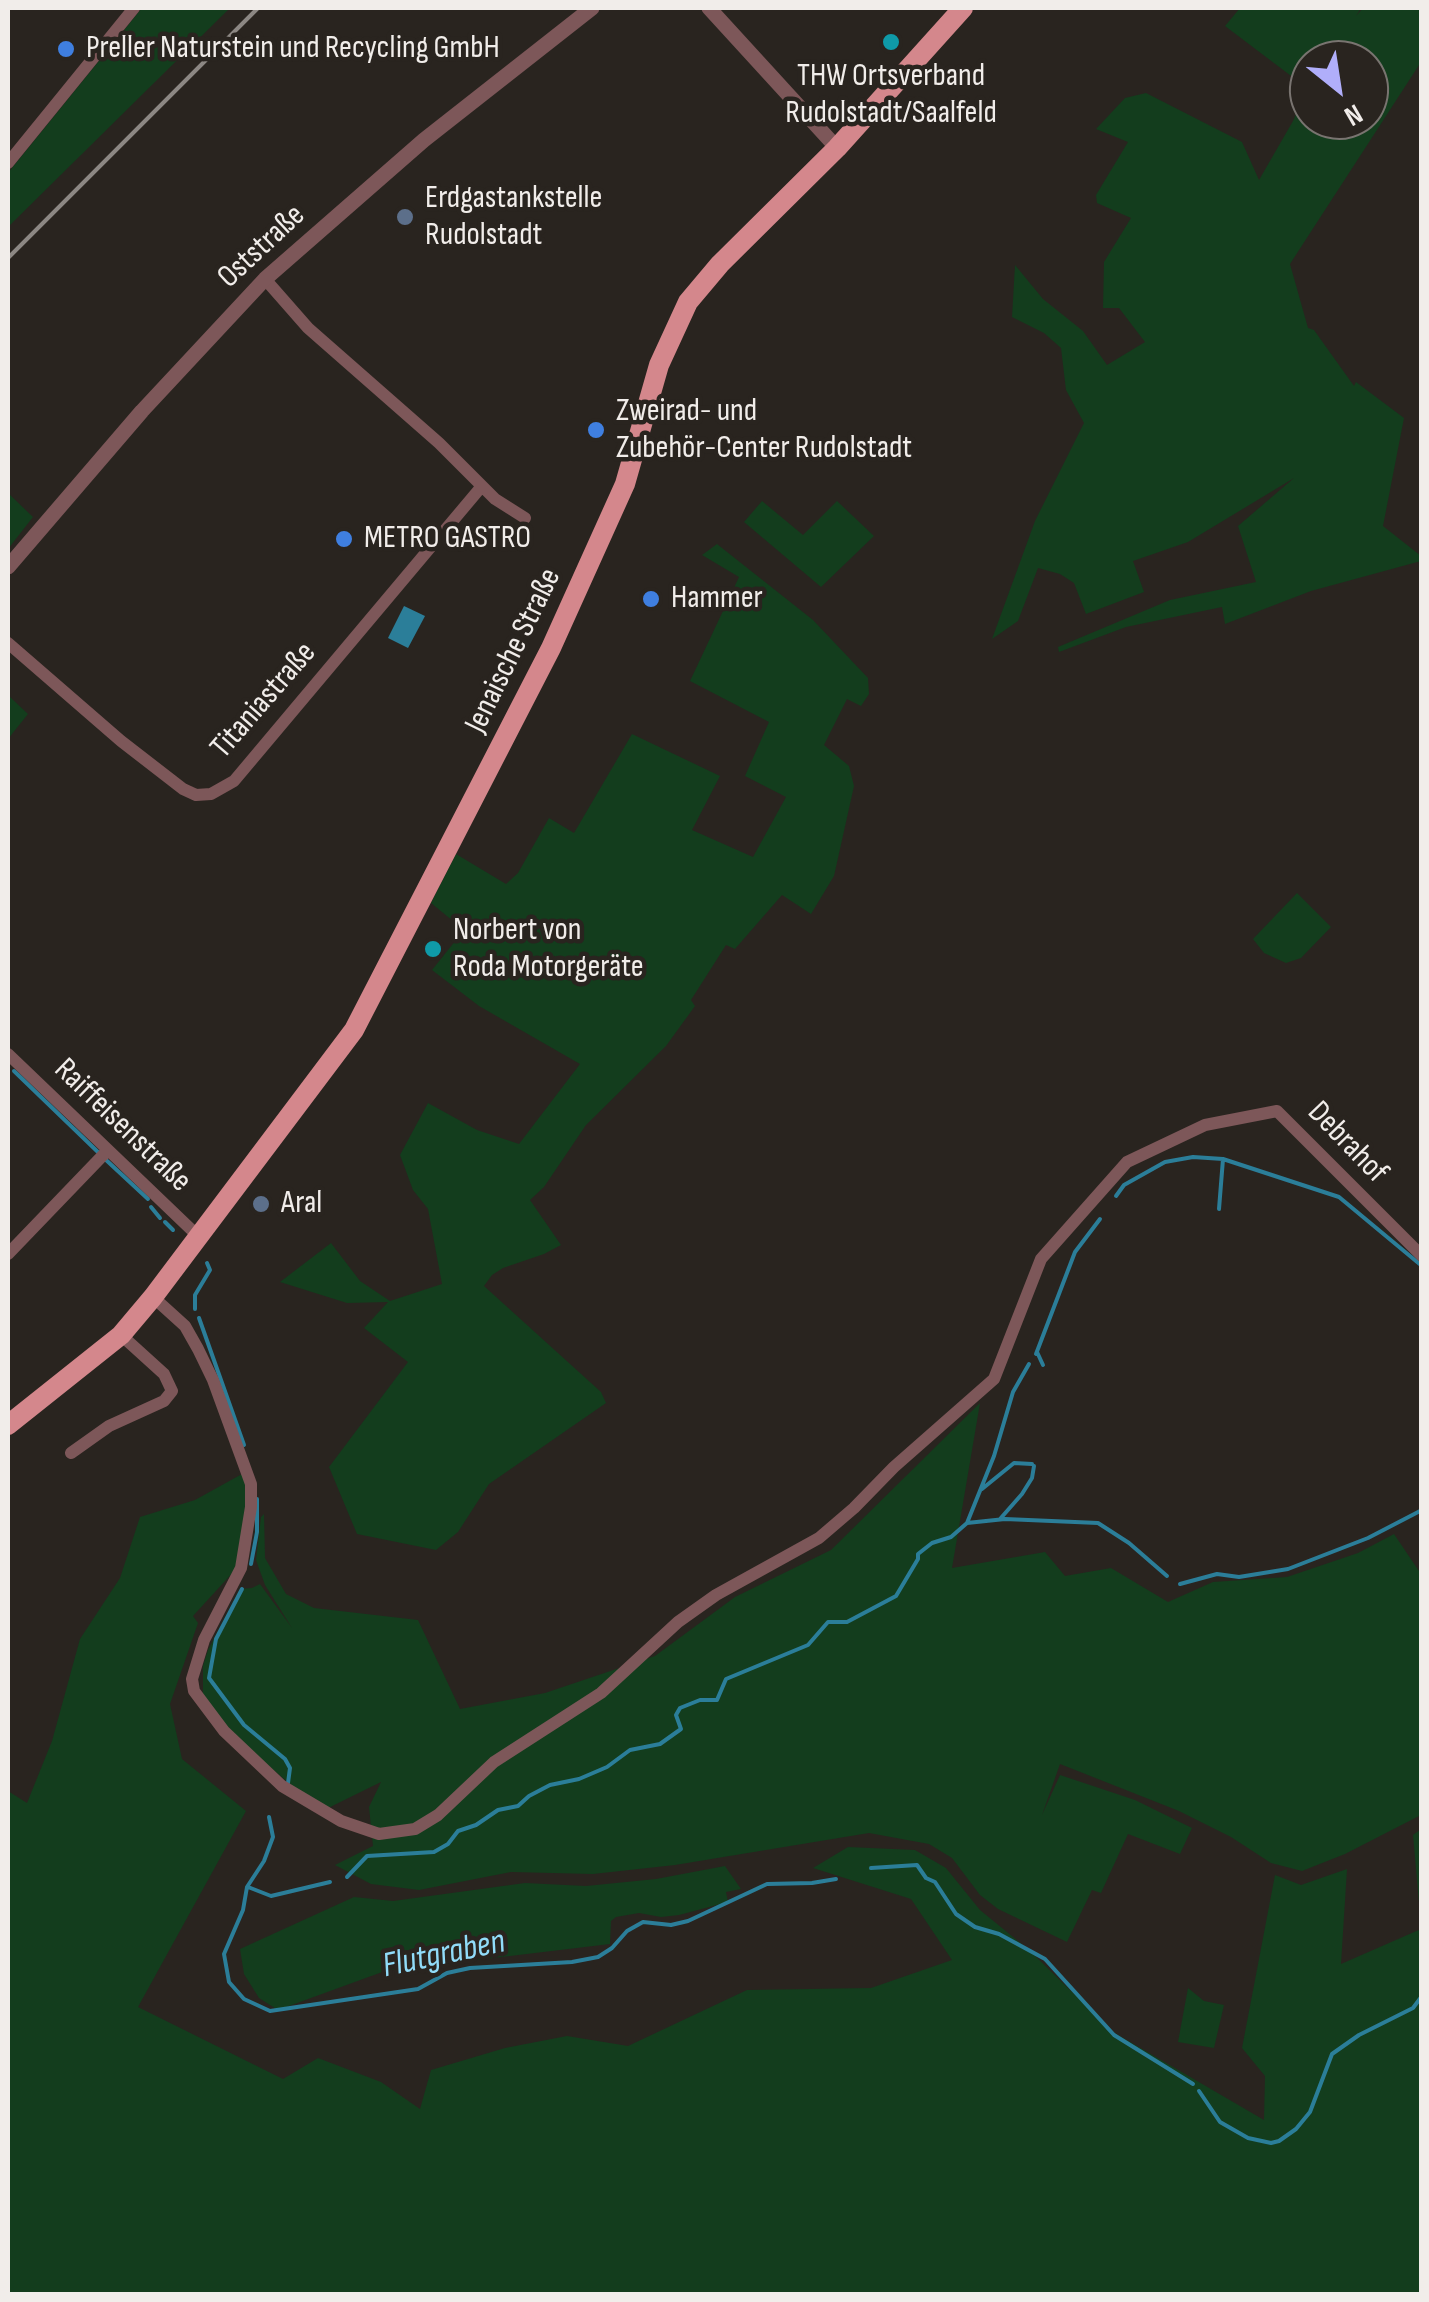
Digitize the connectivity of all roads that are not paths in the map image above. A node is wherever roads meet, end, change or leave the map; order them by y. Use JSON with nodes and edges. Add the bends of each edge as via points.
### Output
{"nodes":[{"id":1,"x":134,"y":8,"type":"edge"},
{"id":2,"x":592,"y":8,"type":"edge"},
{"id":3,"x":709,"y":8,"type":"edge"},
{"id":4,"x":963,"y":8,"type":"edge"},
{"id":5,"x":837,"y":148,"type":"junction"},
{"id":6,"x":8,"y":163,"type":"edge"},
{"id":7,"x":265,"y":279,"type":"junction"},
{"id":8,"x":482,"y":486,"type":"junction"},
{"id":9,"x":525,"y":518,"type":"dead end"},
{"id":10,"x":8,"y":567,"type":"edge"},
{"id":11,"x":8,"y":642,"type":"edge"},
{"id":12,"x":10,"y":1062,"type":"edge"},
{"id":13,"x":108,"y":1150,"type":"junction"},
{"id":14,"x":199,"y":1237,"type":"junction"},
{"id":15,"x":8,"y":1254,"type":"edge"},
{"id":16,"x":1422,"y":1256,"type":"edge"},
{"id":17,"x":153,"y":1298,"type":"junction"},
{"id":18,"x":121,"y":1335,"type":"junction"},
{"id":19,"x":8,"y":1425,"type":"edge"},
{"id":20,"x":71,"y":1453,"type":"dead end"}],
"edges":[{"from":1,"to":6,"type":"street"},
{"from":2,"to":7,"type":"street","name":"Oststraße"},
{"from":3,"to":5,"type":"street"},
{"from":4,"to":5,"type":"main road","name":"Jenaische Straße"},
{"from":5,"to":14,"type":"main road","name":"Jenaische Straße","via":[[688,302],[664,351],[625,484],[552,648],[372,999]]},
{"from":7,"to":8,"type":"street","via":[[308,328]]},
{"from":7,"to":10,"type":"street","name":"Oststraße"},
{"from":8,"to":9,"type":"street"},
{"from":8,"to":11,"type":"street","name":"Titaniastraße","via":[[234,781],[211,794],[182,789]]},
{"from":12,"to":13,"type":"street","name":"Raiffeisenstraße"},
{"from":13,"to":14,"type":"street","name":"Raiffeisenstraße"},
{"from":13,"to":15,"type":"street"},
{"from":14,"to":17,"type":"main road","name":"Jenaische Straße"},
{"from":16,"to":17,"type":"street","name":"Debrahof","via":[[1277,1111],[1205,1125],[1127,1162],[1041,1259],[994,1379],[818,1538],[678,1622],[601,1693],[494,1762],[438,1816],[416,1829],[380,1834],[282,1786],[224,1731],[194,1691],[195,1663],[241,1568],[251,1484],[198,1348],[185,1326]]},
{"from":17,"to":18,"type":"main road","name":"Jenaische Straße"},
{"from":18,"to":19,"type":"main road","name":"Jenaische Straße"},
{"from":18,"to":20,"type":"street","via":[[170,1379],[172,1391]]}]}
